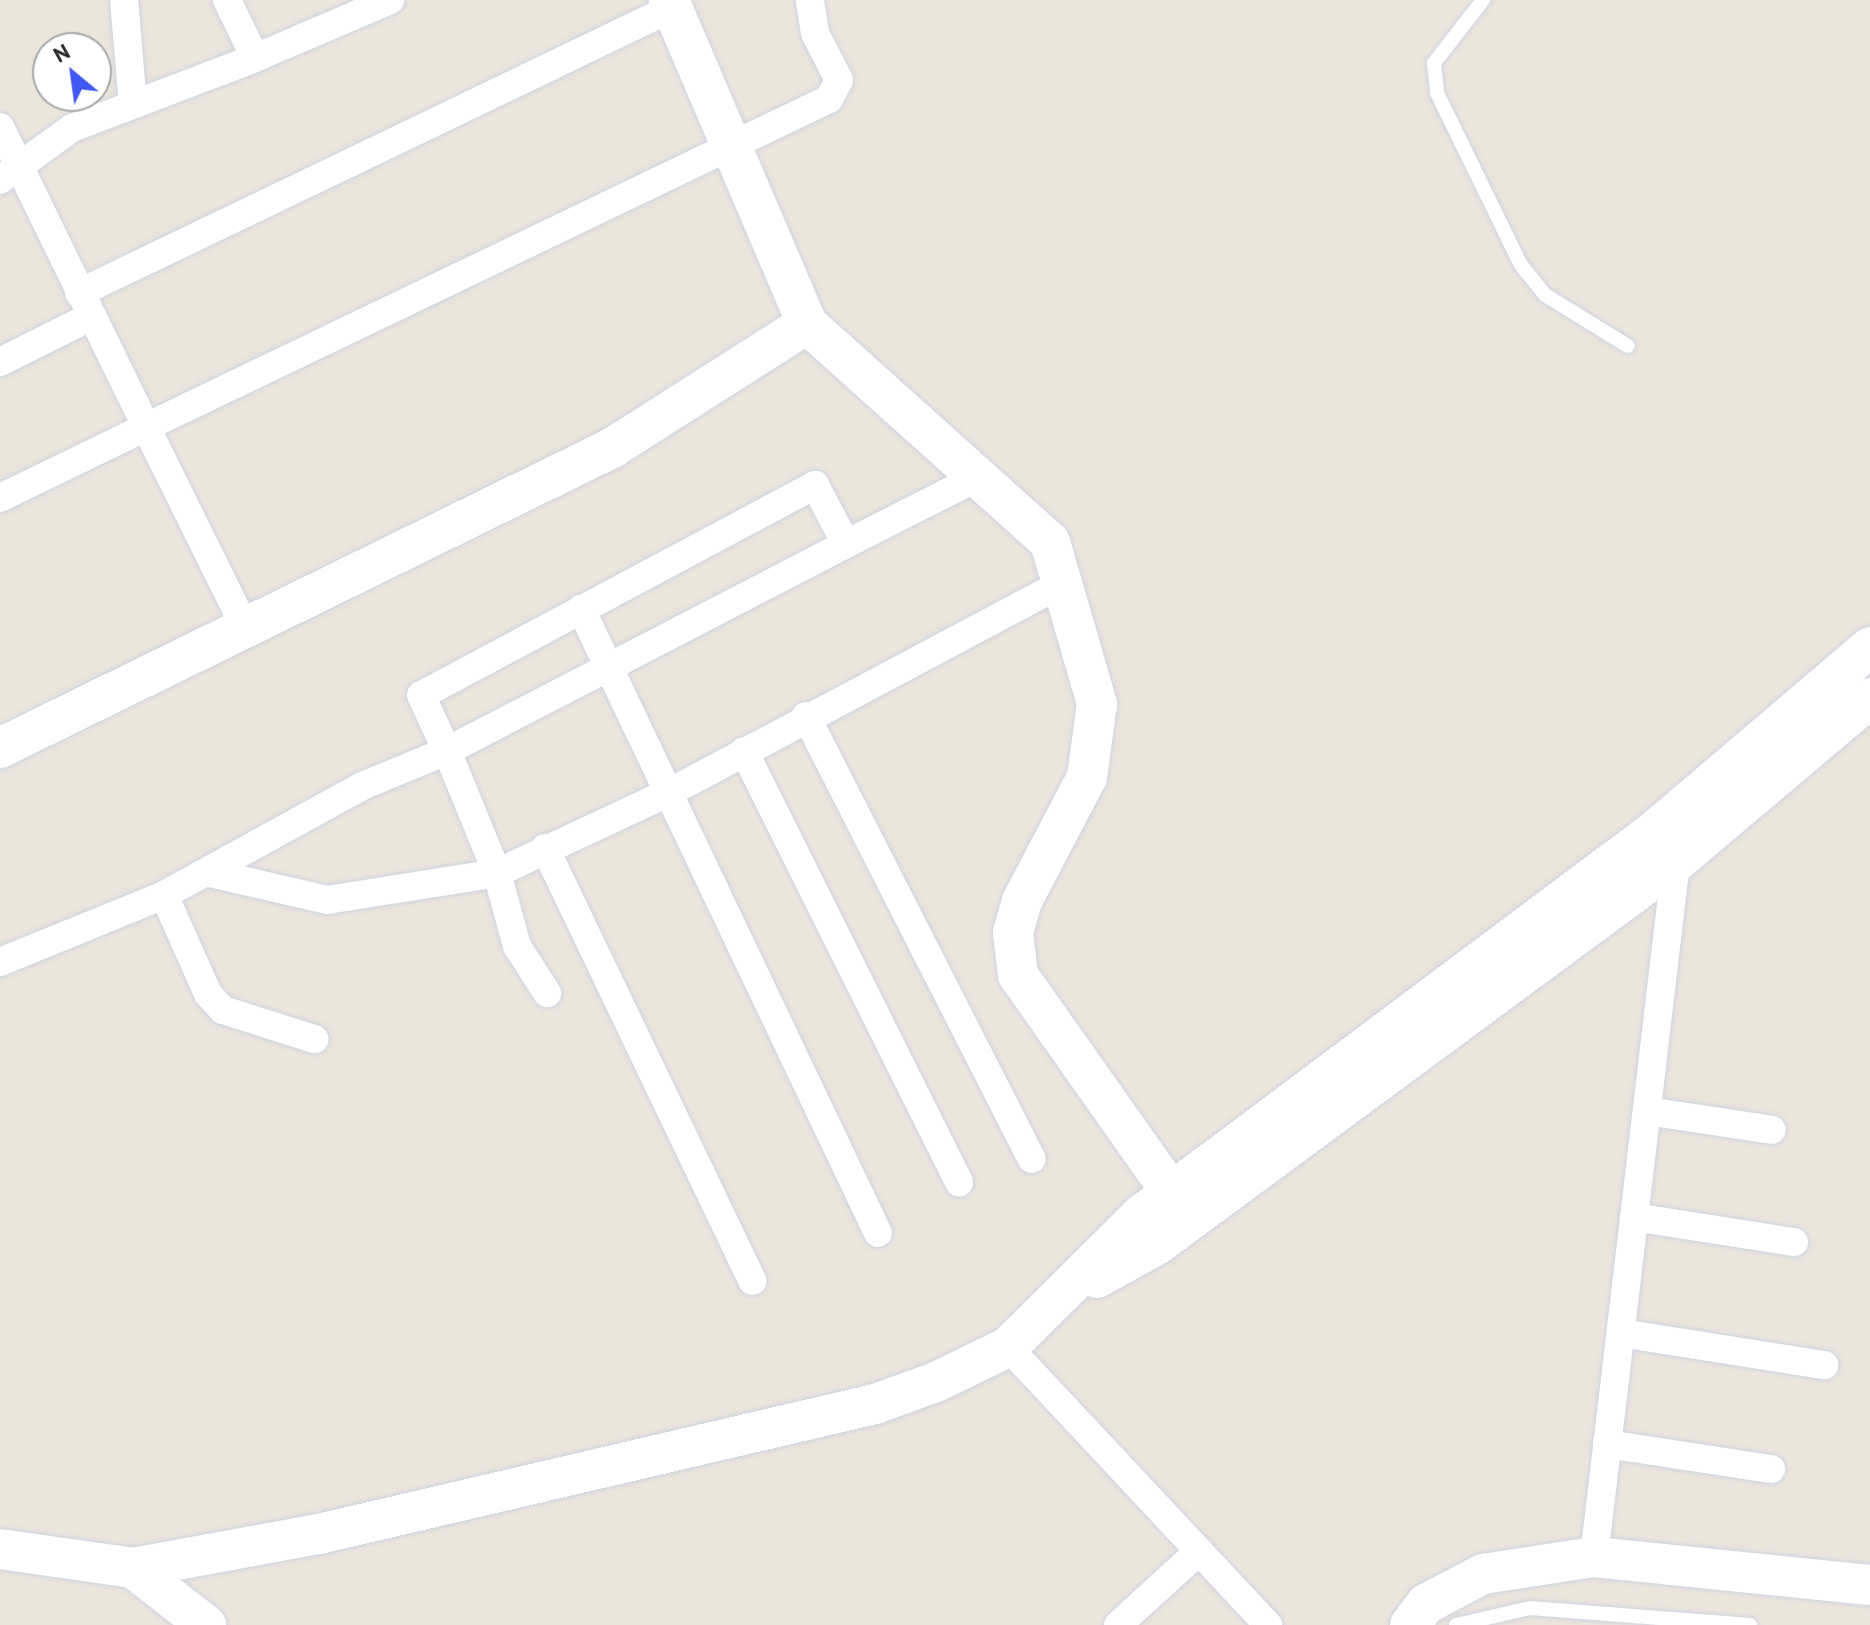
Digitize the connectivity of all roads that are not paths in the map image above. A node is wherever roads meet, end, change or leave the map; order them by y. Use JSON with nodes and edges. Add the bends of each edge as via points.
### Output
{"nodes":[{"id":1,"x":124,"y":0,"type":"edge"},
{"id":2,"x":227,"y":0,"type":"edge"},
{"id":3,"x":390,"y":0,"type":"edge"},
{"id":4,"x":810,"y":0,"type":"edge"},
{"id":5,"x":1483,"y":0,"type":"edge"},
{"id":6,"x":670,"y":4,"type":"edge"},
{"id":7,"x":255,"y":58,"type":"junction"},
{"id":8,"x":133,"y":104,"type":"junction"},
{"id":9,"x":0,"y":127,"type":"edge"},
{"id":10,"x":730,"y":145,"type":"junction"},
{"id":11,"x":12,"y":174,"type":"edge"},
{"id":12,"x":84,"y":306,"type":"junction"},
{"id":13,"x":807,"y":324,"type":"junction"},
{"id":14,"x":1628,"y":346,"type":"dead end"},
{"id":15,"x":0,"y":362,"type":"edge"},
{"id":16,"x":146,"y":427,"type":"junction"},
{"id":17,"x":978,"y":477,"type":"junction"},
{"id":18,"x":0,"y":498,"type":"edge"},
{"id":19,"x":846,"y":544,"type":"junction"},
{"id":20,"x":1062,"y":584,"type":"junction"},
{"id":21,"x":581,"y":609,"type":"junction"},
{"id":22,"x":246,"y":629,"type":"junction"},
{"id":23,"x":1870,"y":647,"type":"edge"},
{"id":24,"x":609,"y":665,"type":"junction"},
{"id":25,"x":1870,"y":698,"type":"edge"},
{"id":26,"x":806,"y":716,"type":"junction"},
{"id":27,"x":0,"y":748,"type":"edge"},
{"id":28,"x":447,"y":751,"type":"junction"},
{"id":29,"x":744,"y":751,"type":"junction"},
{"id":30,"x":670,"y":792,"type":"junction"},
{"id":31,"x":1665,"y":847,"type":"junction"},
{"id":32,"x":545,"y":848,"type":"junction"},
{"id":33,"x":206,"y":872,"type":"junction"},
{"id":34,"x":497,"y":873,"type":"junction"},
{"id":35,"x":164,"y":895,"type":"junction"},
{"id":36,"x":0,"y":962,"type":"edge"},
{"id":37,"x":547,"y":993,"type":"dead end"},
{"id":38,"x":314,"y":1039,"type":"dead end"},
{"id":39,"x":1647,"y":1111,"type":"junction"},
{"id":40,"x":1772,"y":1130,"type":"dead end"},
{"id":41,"x":1032,"y":1159,"type":"dead end"},
{"id":42,"x":959,"y":1182,"type":"dead end"},
{"id":43,"x":1171,"y":1192,"type":"junction"},
{"id":44,"x":1634,"y":1217,"type":"junction"},
{"id":45,"x":878,"y":1233,"type":"dead end"},
{"id":46,"x":1794,"y":1242,"type":"dead end"},
{"id":47,"x":752,"y":1281,"type":"dead end"},
{"id":48,"x":1062,"y":1298,"type":"junction"},
{"id":49,"x":1621,"y":1333,"type":"junction"},
{"id":50,"x":1008,"y":1347,"type":"junction"},
{"id":51,"x":1824,"y":1365,"type":"dead end"},
{"id":52,"x":1607,"y":1444,"type":"junction"},
{"id":53,"x":1771,"y":1469,"type":"dead end"},
{"id":54,"x":0,"y":1549,"type":"edge"},
{"id":55,"x":1199,"y":1551,"type":"junction"},
{"id":56,"x":1594,"y":1557,"type":"junction"},
{"id":57,"x":133,"y":1568,"type":"junction"},
{"id":58,"x":1870,"y":1585,"type":"edge"},
{"id":59,"x":206,"y":1625,"type":"edge"},
{"id":60,"x":1118,"y":1625,"type":"edge"},
{"id":61,"x":1268,"y":1625,"type":"edge"},
{"id":62,"x":1410,"y":1625,"type":"edge"},
{"id":63,"x":1456,"y":1625,"type":"edge"},
{"id":64,"x":1750,"y":1625,"type":"edge"}],
"edges":[{"from":1,"to":8,"type":"street"},
{"from":2,"to":7,"type":"street"},
{"from":3,"to":7,"type":"street"},
{"from":4,"to":10,"type":"street","via":[[815,33],[839,80],[835,90]]},
{"from":5,"to":14,"type":"lane","via":[[1434,63],[1437,93],[1521,265],[1555,303]]},
{"from":6,"to":10,"type":"street"},
{"from":6,"to":12,"type":"street"},
{"from":7,"to":8,"type":"street"},
{"from":8,"to":11,"type":"street","via":[[72,128]]},
{"from":9,"to":11,"type":"street"},
{"from":10,"to":13,"type":"street"},
{"from":10,"to":16,"type":"street"},
{"from":11,"to":12,"type":"street"},
{"from":12,"to":15,"type":"street"},
{"from":12,"to":16,"type":"street"},
{"from":13,"to":17,"type":"street"},
{"from":13,"to":22,"type":"street","via":[[612,448]]},
{"from":16,"to":18,"type":"street"},
{"from":16,"to":22,"type":"street"},
{"from":17,"to":19,"type":"street"},
{"from":17,"to":20,"type":"street","via":[[1050,542]]},
{"from":19,"to":21,"type":"street","via":[[815,485]]},
{"from":19,"to":24,"type":"street"},
{"from":20,"to":26,"type":"street"},
{"from":20,"to":43,"type":"street","via":[[1097,704],[1087,777],[1022,901],[1013,933],[1018,975]]},
{"from":21,"to":24,"type":"street"},
{"from":21,"to":28,"type":"street","via":[[421,695]]},
{"from":22,"to":27,"type":"street"},
{"from":23,"to":31,"type":"street"},
{"from":24,"to":28,"type":"street"},
{"from":24,"to":30,"type":"street"},
{"from":25,"to":31,"type":"street"},
{"from":26,"to":29,"type":"street"},
{"from":26,"to":41,"type":"street"},
{"from":28,"to":33,"type":"street","via":[[362,786]]},
{"from":28,"to":34,"type":"street"},
{"from":29,"to":30,"type":"street"},
{"from":29,"to":42,"type":"street"},
{"from":30,"to":32,"type":"street"},
{"from":30,"to":45,"type":"street"},
{"from":31,"to":39,"type":"street"},
{"from":31,"to":43,"type":"street"},
{"from":31,"to":48,"type":"street","via":[[1158,1244]]},
{"from":32,"to":34,"type":"street"},
{"from":32,"to":47,"type":"street"},
{"from":33,"to":34,"type":"street","via":[[327,900]]},
{"from":33,"to":35,"type":"street"},
{"from":34,"to":37,"type":"street","via":[[517,946]]},
{"from":35,"to":36,"type":"street"},
{"from":35,"to":38,"type":"street","via":[[208,994],[223,1010]]},
{"from":39,"to":40,"type":"street"},
{"from":39,"to":44,"type":"street"},
{"from":43,"to":48,"type":"street"},
{"from":44,"to":46,"type":"street"},
{"from":44,"to":49,"type":"street"},
{"from":48,"to":50,"type":"street"},
{"from":49,"to":51,"type":"street"},
{"from":49,"to":52,"type":"street"},
{"from":50,"to":55,"type":"street"},
{"from":50,"to":57,"type":"street","via":[[875,1404],[319,1534]]},
{"from":52,"to":53,"type":"street"},
{"from":52,"to":56,"type":"street"},
{"from":54,"to":57,"type":"street"},
{"from":55,"to":60,"type":"street"},
{"from":55,"to":61,"type":"street"},
{"from":56,"to":58,"type":"street"},
{"from":56,"to":62,"type":"street","via":[[1483,1574],[1426,1604]]},
{"from":57,"to":59,"type":"street"},
{"from":63,"to":64,"type":"lane","via":[[1530,1608]]}]}
